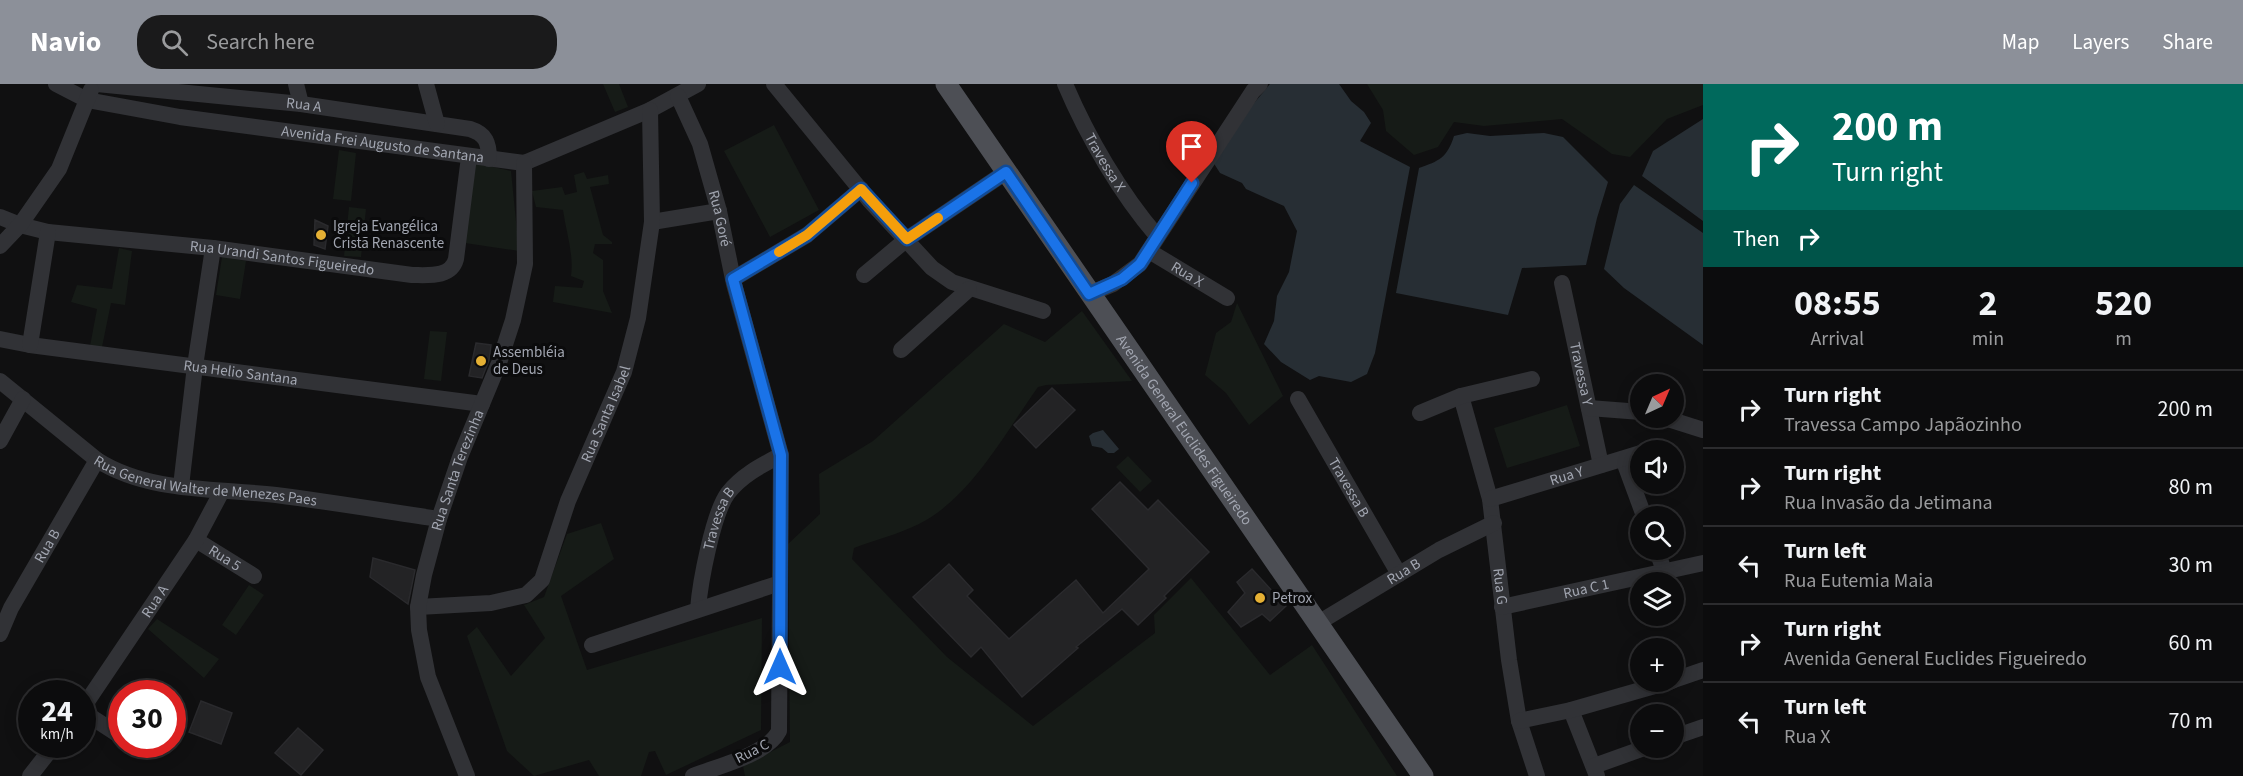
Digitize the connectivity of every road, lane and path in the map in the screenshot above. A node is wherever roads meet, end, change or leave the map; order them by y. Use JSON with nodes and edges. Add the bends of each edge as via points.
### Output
{"nodes":[{"id":1,"x":56,"y":84,"type":"edge"},
{"id":2,"x":296,"y":84,"type":"edge"},
{"id":3,"x":426,"y":84,"type":"edge"},
{"id":4,"x":698,"y":84,"type":"edge"},
{"id":5,"x":774,"y":84,"type":"edge"},
{"id":6,"x":946,"y":84,"type":"edge"},
{"id":7,"x":1065,"y":84,"type":"edge"},
{"id":8,"x":1260,"y":84,"type":"edge"},
{"id":9,"x":93,"y":89,"type":"edge"},
{"id":10,"x":678,"y":96,"type":"junction"},
{"id":11,"x":301,"y":104,"type":"junction"},
{"id":12,"x":650,"y":110,"type":"junction"},
{"id":13,"x":437,"y":124,"type":"junction"},
{"id":14,"x":469,"y":157,"type":"junction"},
{"id":15,"x":489,"y":159,"type":"junction"},
{"id":16,"x":524,"y":163,"type":"junction"},
{"id":17,"x":1006,"y":172,"type":"junction"},
{"id":18,"x":861,"y":189,"type":"junction"},
{"id":19,"x":719,"y":211,"type":"junction"},
{"id":20,"x":0,"y":217,"type":"edge"},
{"id":21,"x":652,"y":222,"type":"junction"},
{"id":22,"x":20,"y":225,"type":"junction"},
{"id":23,"x":48,"y":232,"type":"junction"},
{"id":24,"x":907,"y":239,"type":"junction"},
{"id":25,"x":1153,"y":243,"type":"junction"},
{"id":26,"x":0,"y":246,"type":"edge"},
{"id":27,"x":213,"y":248,"type":"junction"},
{"id":28,"x":864,"y":275,"type":"dead end"},
{"id":29,"x":733,"y":279,"type":"junction"},
{"id":30,"x":1562,"y":283,"type":"dead end"},
{"id":31,"x":969,"y":289,"type":"junction"},
{"id":32,"x":1089,"y":294,"type":"junction"},
{"id":33,"x":1227,"y":298,"type":"dead end"},
{"id":34,"x":1043,"y":311,"type":"dead end"},
{"id":35,"x":0,"y":339,"type":"edge"},
{"id":36,"x":30,"y":345,"type":"junction"},
{"id":37,"x":901,"y":350,"type":"dead end"},
{"id":38,"x":195,"y":366,"type":"junction"},
{"id":39,"x":1532,"y":379,"type":"dead end"},
{"id":40,"x":0,"y":381,"type":"edge"},
{"id":41,"x":1461,"y":396,"type":"junction"},
{"id":42,"x":22,"y":399,"type":"junction"},
{"id":43,"x":1298,"y":399,"type":"dead end"},
{"id":44,"x":482,"y":404,"type":"junction"},
{"id":45,"x":1589,"y":408,"type":"junction"},
{"id":46,"x":1630,"y":411,"type":"edge"},
{"id":47,"x":1420,"y":413,"type":"dead end"},
{"id":48,"x":1684,"y":424,"type":"edge"},
{"id":49,"x":1703,"y":430,"type":"edge"},
{"id":50,"x":0,"y":441,"type":"edge"},
{"id":51,"x":781,"y":455,"type":"junction"},
{"id":52,"x":1630,"y":457,"type":"edge"},
{"id":53,"x":1623,"y":459,"type":"junction"},
{"id":54,"x":97,"y":460,"type":"junction"},
{"id":55,"x":1601,"y":465,"type":"junction"},
{"id":56,"x":181,"y":486,"type":"junction"},
{"id":57,"x":222,"y":491,"type":"junction"},
{"id":58,"x":1490,"y":499,"type":"junction"},
{"id":59,"x":1640,"y":506,"type":"edge"},
{"id":60,"x":440,"y":519,"type":"junction"},
{"id":61,"x":1494,"y":523,"type":"junction"},
{"id":62,"x":196,"y":540,"type":"junction"},
{"id":63,"x":1703,"y":563,"type":"edge"},
{"id":64,"x":1669,"y":572,"type":"edge"},
{"id":65,"x":1399,"y":574,"type":"junction"},
{"id":66,"x":254,"y":576,"type":"dead end"},
{"id":67,"x":1630,"y":580,"type":"edge"},
{"id":68,"x":780,"y":583,"type":"junction"},
{"id":69,"x":1502,"y":607,"type":"junction"},
{"id":70,"x":418,"y":608,"type":"junction"},
{"id":71,"x":698,"y":609,"type":"junction"},
{"id":72,"x":1318,"y":623,"type":"junction"},
{"id":73,"x":0,"y":634,"type":"edge"},
{"id":74,"x":592,"y":645,"type":"dead end"},
{"id":75,"x":1703,"y":670,"type":"edge"},
{"id":76,"x":1684,"y":677,"type":"edge"},
{"id":77,"x":96,"y":689,"type":"edge"},
{"id":78,"x":1634,"y":692,"type":"edge"},
{"id":79,"x":1571,"y":710,"type":"junction"},
{"id":80,"x":1519,"y":721,"type":"junction"},
{"id":81,"x":1703,"y":727,"type":"edge"},
{"id":82,"x":1684,"y":734,"type":"edge"},
{"id":83,"x":776,"y":737,"type":"joint"},
{"id":84,"x":1630,"y":755,"type":"edge"},
{"id":85,"x":44,"y":758,"type":"edge"},
{"id":86,"x":1595,"y":771,"type":"edge"},
{"id":87,"x":30,"y":776,"type":"edge"},
{"id":88,"x":467,"y":776,"type":"edge"},
{"id":89,"x":693,"y":776,"type":"edge"},
{"id":90,"x":1423,"y":776,"type":"edge"},
{"id":91,"x":1537,"y":776,"type":"edge"}],
"edges":[{"from":1,"to":9,"type":"street","name":"Avenida Frei Augusto de Santana"},
{"from":2,"to":11,"type":"street"},
{"from":3,"to":13,"type":"street"},
{"from":4,"to":10,"type":"street","name":"Avenida Frei Augusto de Santana"},
{"from":5,"to":18,"type":"street"},
{"from":6,"to":17,"type":"main road","name":"Avenida General Euclides Figueiredo"},
{"from":7,"to":25,"type":"street","name":"Travessa X"},
{"from":8,"to":25,"type":"street"},
{"from":9,"to":11,"type":"street","name":"Rua A"},
{"from":9,"to":14,"type":"street","name":"Avenida Frei Augusto de Santana","via":[[180,117]]},
{"from":9,"to":22,"type":"street","via":[[58,169]]},
{"from":10,"to":12,"type":"street","name":"Avenida Frei Augusto de Santana"},
{"from":10,"to":19,"type":"street","name":"Rua Goré","via":[[700,144]]},
{"from":11,"to":13,"type":"street","name":"Rua A"},
{"from":12,"to":16,"type":"street","name":"Avenida Frei Augusto de Santana"},
{"from":12,"to":21,"type":"street","name":"Rua Santa Isabel"},
{"from":13,"to":15,"type":"street","name":"Rua A","via":[[481,133],[488,143]]},
{"from":14,"to":15,"type":"street","name":"Avenida Frei Augusto de Santana"},
{"from":14,"to":27,"type":"street","name":"Rua Urandi Santos Figueiredo","via":[[456,259],[444,273],[412,275]]},
{"from":15,"to":16,"type":"street","name":"Avenida Frei Augusto de Santana"},
{"from":16,"to":44,"type":"street","name":"Rua Santa Terezinha","via":[[525,264],[506,345]]},
{"from":17,"to":24,"type":"street"},
{"from":17,"to":32,"type":"main road","name":"Avenida General Euclides Figueiredo"},
{"from":18,"to":24,"type":"street"},
{"from":18,"to":29,"type":"street","via":[[807,235]]},
{"from":19,"to":21,"type":"street"},
{"from":19,"to":29,"type":"street","name":"Rua Goré"},
{"from":20,"to":22,"type":"street","name":"Rua Urandi Santos Figueiredo"},
{"from":21,"to":70,"type":"street","name":"Rua Santa Isabel","via":[[629,356],[568,501],[542,580],[526,595],[511,599]]},
{"from":22,"to":23,"type":"street","name":"Rua Urandi Santos Figueiredo"},
{"from":22,"to":26,"type":"street"},
{"from":23,"to":27,"type":"street","name":"Rua Urandi Santos Figueiredo"},
{"from":23,"to":36,"type":"street"},
{"from":24,"to":28,"type":"street"},
{"from":24,"to":31,"type":"street","via":[[944,278]]},
{"from":25,"to":32,"type":"street","via":[[1140,264],[1122,279]]},
{"from":25,"to":33,"type":"street","name":"Rua X"},
{"from":27,"to":38,"type":"street"},
{"from":29,"to":51,"type":"street","name":"Rua Goré"},
{"from":30,"to":45,"type":"street","name":"Travessa Y"},
{"from":31,"to":34,"type":"street"},
{"from":31,"to":37,"type":"street"},
{"from":32,"to":72,"type":"main road","name":"Avenida General Euclides Figueiredo"},
{"from":35,"to":36,"type":"street","name":"Rua Helio Santana"},
{"from":36,"to":38,"type":"street","name":"Rua Helio Santana"},
{"from":38,"to":44,"type":"street","name":"Rua Helio Santana"},
{"from":38,"to":56,"type":"street"},
{"from":39,"to":41,"type":"street"},
{"from":40,"to":42,"type":"street","name":"Rua General Walter de Menezes Paes"},
{"from":41,"to":47,"type":"street"},
{"from":41,"to":58,"type":"street","name":"Rua G"},
{"from":42,"to":50,"type":"street"},
{"from":42,"to":54,"type":"street","name":"Rua General Walter de Menezes Paes"},
{"from":43,"to":65,"type":"street","name":"Travessa B"},
{"from":44,"to":60,"type":"street","name":"Rua Santa Terezinha"},
{"from":45,"to":46,"type":"street"},
{"from":45,"to":55,"type":"street","name":"Travessa Y"},
{"from":48,"to":49,"type":"street"},
{"from":51,"to":68,"type":"street","name":"Rua Goré"},
{"from":51,"to":71,"type":"street","name":"Travessa B","via":[[744,477],[723,501]]},
{"from":52,"to":53,"type":"street","name":"Rua Y"},
{"from":53,"to":55,"type":"street","name":"Rua Y"},
{"from":53,"to":59,"type":"street"},
{"from":54,"to":56,"type":"street","name":"Rua General Walter de Menezes Paes","via":[[123,474]]},
{"from":54,"to":73,"type":"street","name":"Rua B"},
{"from":55,"to":58,"type":"street","name":"Rua Y"},
{"from":56,"to":57,"type":"street","name":"Rua General Walter de Menezes Paes"},
{"from":57,"to":60,"type":"street","name":"Rua General Walter de Menezes Paes"},
{"from":57,"to":62,"type":"street","name":"Rua A"},
{"from":58,"to":61,"type":"street","name":"Rua G"},
{"from":60,"to":70,"type":"street","name":"Rua Santa Terezinha"},
{"from":61,"to":65,"type":"street","name":"Rua B"},
{"from":61,"to":69,"type":"street","name":"Rua G"},
{"from":62,"to":66,"type":"street","name":"Rua 5"},
{"from":62,"to":77,"type":"street","name":"Rua A"},
{"from":63,"to":64,"type":"street","name":"Rua C 1"},
{"from":65,"to":72,"type":"street","name":"Rua B"},
{"from":67,"to":69,"type":"street","name":"Rua C 1"},
{"from":68,"to":71,"type":"street"},
{"from":68,"to":83,"type":"street","name":"Rua Goré","via":[[780,721]]},
{"from":69,"to":80,"type":"street","name":"Rua G"},
{"from":70,"to":88,"type":"street","name":"Rua Santa Terezinha","via":[[429,677]]},
{"from":71,"to":74,"type":"street"},
{"from":72,"to":90,"type":"main road","name":"Avenida General Euclides Figueiredo"},
{"from":75,"to":76,"type":"street"},
{"from":78,"to":79,"type":"street"},
{"from":79,"to":80,"type":"street"},
{"from":79,"to":86,"type":"street"},
{"from":80,"to":91,"type":"street","name":"Rua G"},
{"from":81,"to":82,"type":"street"},
{"from":83,"to":89,"type":"street","name":"Rua C","via":[[759,751]]},
{"from":84,"to":86,"type":"street"},
{"from":85,"to":87,"type":"street"}]}
